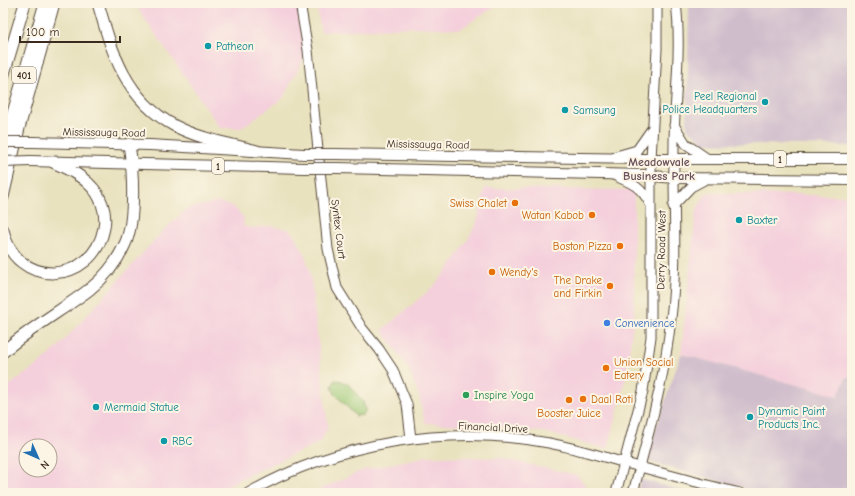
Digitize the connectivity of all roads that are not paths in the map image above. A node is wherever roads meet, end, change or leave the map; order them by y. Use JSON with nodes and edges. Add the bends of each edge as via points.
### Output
{"nodes":[{"id":1,"x":25,"y":3,"type":"edge"},
{"id":2,"x":45,"y":3,"type":"edge"},
{"id":3,"x":54,"y":3,"type":"edge"},
{"id":4,"x":98,"y":3,"type":"edge"},
{"id":5,"x":300,"y":3,"type":"edge"},
{"id":6,"x":657,"y":3,"type":"edge"},
{"id":7,"x":676,"y":3,"type":"edge"},
{"id":8,"x":3,"y":77,"type":"edge"},
{"id":9,"x":674,"y":125,"type":"junction"},
{"id":10,"x":653,"y":127,"type":"junction"},
{"id":11,"x":3,"y":142,"type":"edge"},
{"id":12,"x":129,"y":144,"type":"junction"},
{"id":13,"x":3,"y":147,"type":"edge"},
{"id":14,"x":258,"y":151,"type":"junction"},
{"id":15,"x":602,"y":158,"type":"junction"},
{"id":16,"x":674,"y":158,"type":"junction"},
{"id":17,"x":651,"y":159,"type":"junction"},
{"id":18,"x":708,"y":159,"type":"junction"},
{"id":19,"x":852,"y":159,"type":"edge"},
{"id":20,"x":3,"y":162,"type":"edge"},
{"id":21,"x":53,"y":162,"type":"junction"},
{"id":22,"x":132,"y":164,"type":"junction"},
{"id":23,"x":613,"y":176,"type":"junction"},
{"id":24,"x":651,"y":176,"type":"junction"},
{"id":25,"x":710,"y":177,"type":"junction"},
{"id":26,"x":674,"y":178,"type":"junction"},
{"id":27,"x":852,"y":180,"type":"edge"},
{"id":28,"x":3,"y":197,"type":"edge"},
{"id":29,"x":650,"y":204,"type":"junction"},
{"id":30,"x":674,"y":206,"type":"junction"},
{"id":31,"x":3,"y":230,"type":"edge"},
{"id":32,"x":3,"y":352,"type":"edge"},
{"id":33,"x":412,"y":439,"type":"junction"},
{"id":34,"x":624,"y":463,"type":"junction"},
{"id":35,"x":639,"y":467,"type":"junction"},
{"id":36,"x":248,"y":493,"type":"edge"},
{"id":37,"x":616,"y":493,"type":"edge"},
{"id":38,"x":633,"y":493,"type":"edge"},
{"id":39,"x":740,"y":493,"type":"edge"}],
"edges":[{"from":1,"to":8,"type":"highway","number":"401"},
{"from":2,"to":13,"type":"highway","number":"401"},
{"from":3,"to":28,"type":"highway","via":[[19,128]]},
{"from":4,"to":14,"type":"highway","via":[[110,48],[122,73],[154,112],[176,126],[206,138]]},
{"from":5,"to":33,"type":"main road","name":"Syntex Court","via":[[308,50],[328,249],[337,288],[393,370],[407,404]]},
{"from":6,"to":10,"type":"main road","name":"Derry Road West"},
{"from":7,"to":9,"type":"main road","name":"Derry Road West"},
{"from":9,"to":16,"type":"main road","name":"Derry Road West"},
{"from":9,"to":18,"type":"main road","via":[[686,144]]},
{"from":10,"to":15,"type":"main road","via":[[637,150]]},
{"from":10,"to":17,"type":"main road","name":"Derry Road West"},
{"from":11,"to":12,"type":"main road","name":"Mississauga Road","number":"1","bridge":true},
{"from":12,"to":14,"type":"main road","name":"Mississauga Road","number":"1"},
{"from":12,"to":22,"type":"highway"},
{"from":14,"to":15,"type":"main road","name":"Mississauga Road","number":"1","bridge":true,"via":[[304,154]]},
{"from":15,"to":17,"type":"main road","name":"Mississauga Road","number":"1"},
{"from":16,"to":17,"type":"main road","name":"Mississauga Road","number":"1"},
{"from":16,"to":18,"type":"main road","name":"Mississauga Road","number":"1"},
{"from":16,"to":26,"type":"main road","name":"Derry Road West"},
{"from":17,"to":24,"type":"main road","name":"Derry Road West"},
{"from":18,"to":19,"type":"main road","name":"Mississauga Road","number":"1"},
{"from":20,"to":21,"type":"main road","number":"1","bridge":true},
{"from":21,"to":22,"type":"main road","number":"1"},
{"from":21,"to":31,"type":"highway","via":[[90,184],[101,199],[106,218],[102,238],[92,255],[79,266],[58,273],[31,269],[14,255]]},
{"from":22,"to":23,"type":"main road","number":"1","bridge":true},
{"from":22,"to":32,"type":"highway","via":[[130,219],[126,243],[112,267],[90,289],[42,321]]},
{"from":23,"to":24,"type":"main road","number":"1"},
{"from":23,"to":29,"type":"main road","via":[[637,186]]},
{"from":24,"to":26,"type":"main road","number":"1"},
{"from":24,"to":29,"type":"main road","name":"Derry Road West"},
{"from":25,"to":26,"type":"main road","number":"1"},
{"from":25,"to":27,"type":"main road","number":"1"},
{"from":25,"to":30,"type":"main road","via":[[691,186]]},
{"from":26,"to":30,"type":"main road","name":"Derry Road West"},
{"from":29,"to":34,"type":"main road","name":"Derry Road West","via":[[651,337],[643,390]]},
{"from":30,"to":35,"type":"main road","name":"Derry Road West","via":[[672,316],[659,395]]},
{"from":33,"to":34,"type":"main road","name":"Financial Drive","via":[[491,437],[529,440]]},
{"from":33,"to":36,"type":"main road","name":"Financial Drive","via":[[353,450],[312,463]]},
{"from":34,"to":35,"type":"main road","name":"Financial Drive"},
{"from":34,"to":37,"type":"main road","name":"Derry Road West"},
{"from":35,"to":38,"type":"main road","name":"Derry Road West"},
{"from":35,"to":39,"type":"main road","name":"Financial Drive"}]}
